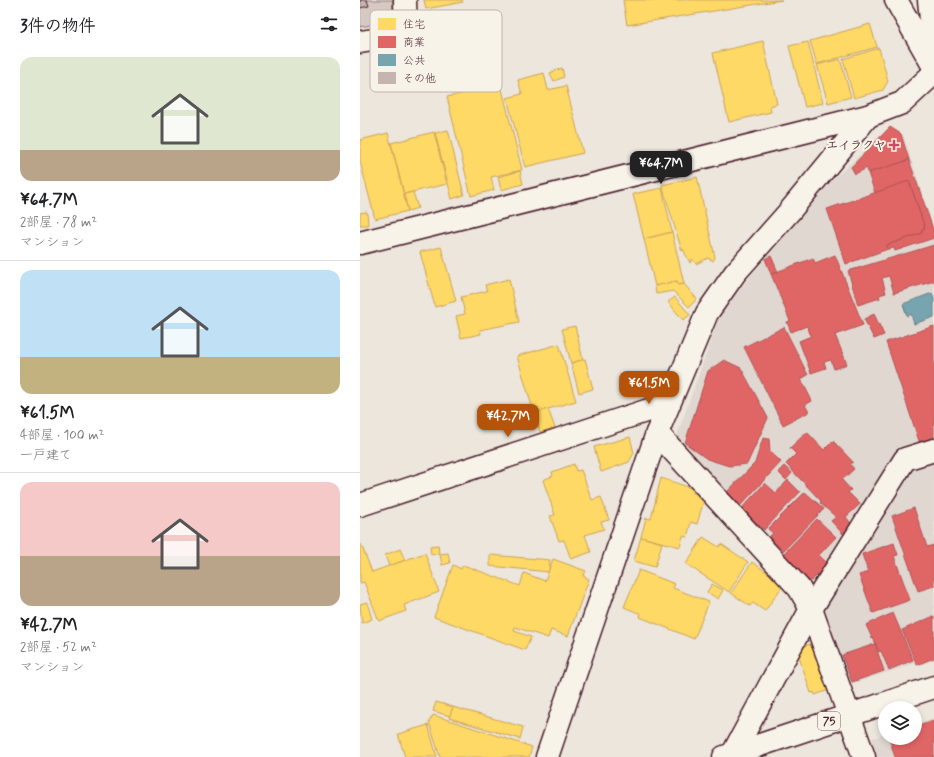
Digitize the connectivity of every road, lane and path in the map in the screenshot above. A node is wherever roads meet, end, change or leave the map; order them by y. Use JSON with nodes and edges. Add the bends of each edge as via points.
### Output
{"nodes":[{"id":1,"x":405,"y":0,"type":"edge"},
{"id":2,"x":896,"y":0,"type":"edge"},
{"id":3,"x":929,"y":0,"type":"edge"},
{"id":4,"x":405,"y":10,"type":"edge"},
{"id":5,"x":370,"y":41,"type":"edge"},
{"id":6,"x":360,"y":42,"type":"edge"},
{"id":7,"x":934,"y":49,"type":"edge"},
{"id":8,"x":934,"y":67,"type":"edge"},
{"id":9,"x":934,"y":73,"type":"edge"},
{"id":10,"x":868,"y":116,"type":"junction"},
{"id":11,"x":360,"y":243,"type":"edge"},
{"id":12,"x":667,"y":404,"type":"junction"},
{"id":13,"x":657,"y":434,"type":"junction"},
{"id":14,"x":934,"y":450,"type":"edge"},
{"id":15,"x":360,"y":505,"type":"edge"},
{"id":16,"x":811,"y":609,"type":"junction"},
{"id":17,"x":934,"y":686,"type":"edge"},
{"id":18,"x":850,"y":713,"type":"junction"},
{"id":19,"x":729,"y":756,"type":"edge"},
{"id":20,"x":547,"y":757,"type":"edge"},
{"id":21,"x":864,"y":757,"type":"edge"}],
"edges":[{"from":1,"to":4,"type":"street"},
{"from":2,"to":8,"type":"street"},
{"from":3,"to":7,"type":"street"},
{"from":5,"to":6,"type":"street"},
{"from":9,"to":10,"type":"street","via":[[902,103]]},
{"from":10,"to":11,"type":"street"},
{"from":10,"to":12,"type":"street","via":[[735,273],[707,313]]},
{"from":12,"to":13,"type":"street"},
{"from":12,"to":15,"type":"street"},
{"from":13,"to":16,"type":"street","via":[[799,588]]},
{"from":13,"to":20,"type":"street"},
{"from":14,"to":16,"type":"street","via":[[905,460]]},
{"from":16,"to":18,"type":"street"},
{"from":16,"to":19,"type":"street"},
{"from":17,"to":18,"type":"street","number":"75"},
{"from":18,"to":19,"type":"street","number":"75"},
{"from":18,"to":21,"type":"street"}]}
